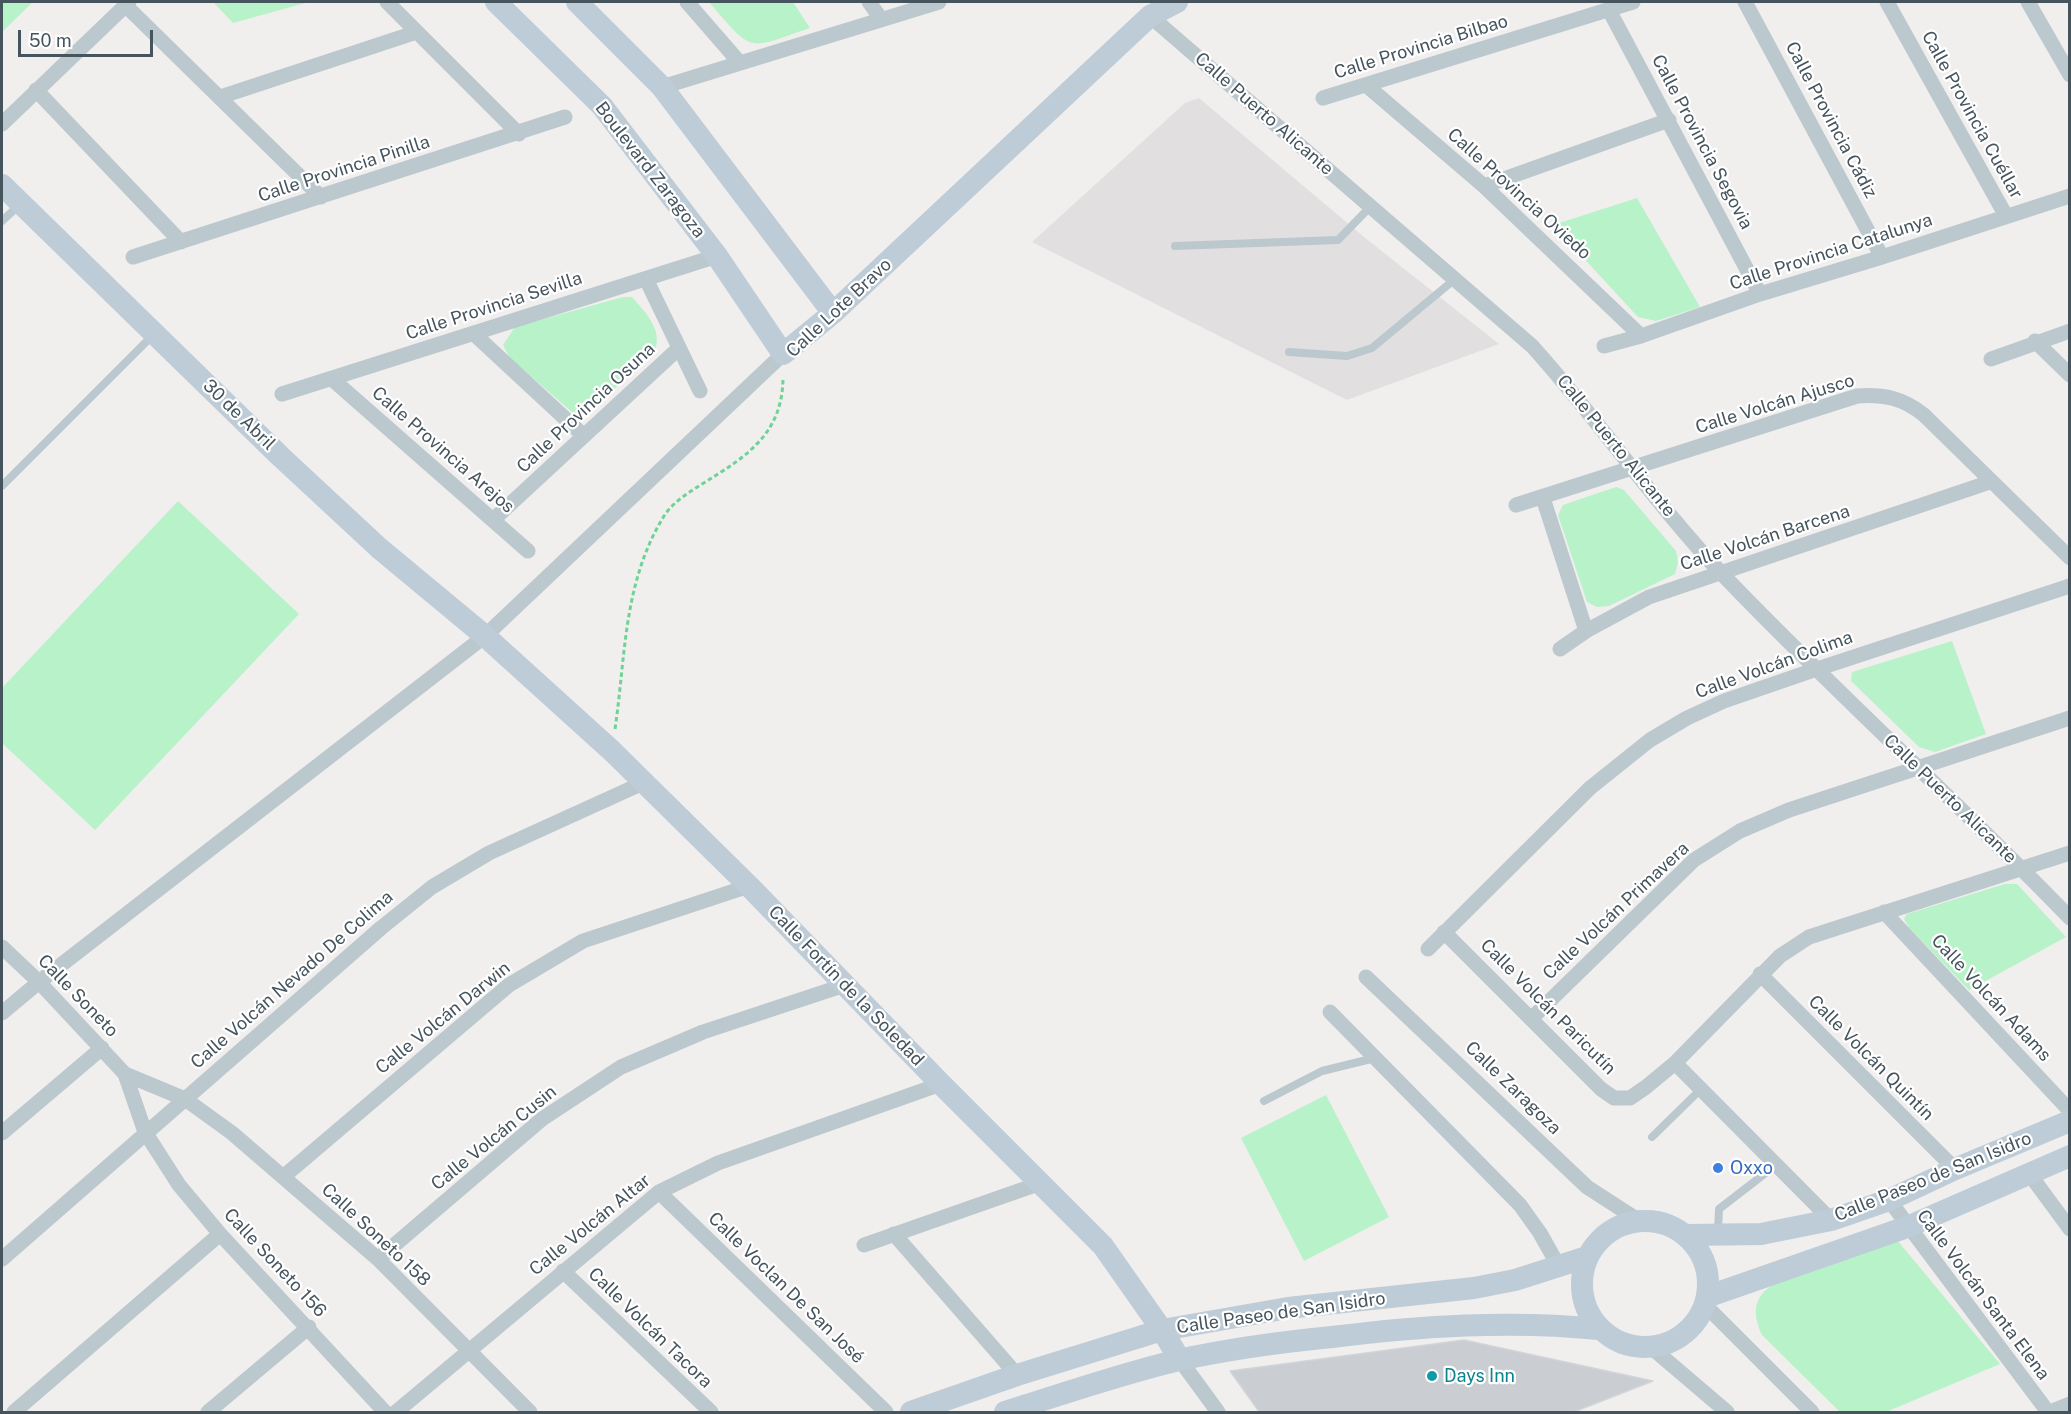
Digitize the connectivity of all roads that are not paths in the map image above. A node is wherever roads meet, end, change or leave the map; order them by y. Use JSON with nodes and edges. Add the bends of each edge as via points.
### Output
{"nodes":[{"id":1,"x":387,"y":2,"type":"edge"},
{"id":2,"x":496,"y":2,"type":"edge"},
{"id":3,"x":577,"y":2,"type":"edge"},
{"id":4,"x":687,"y":2,"type":"edge"},
{"id":5,"x":869,"y":2,"type":"edge"},
{"id":6,"x":939,"y":2,"type":"edge"},
{"id":7,"x":1177,"y":2,"type":"edge"},
{"id":8,"x":1634,"y":2,"type":"edge"},
{"id":9,"x":1745,"y":2,"type":"edge"},
{"id":10,"x":1887,"y":2,"type":"edge"},
{"id":11,"x":2028,"y":2,"type":"edge"},
{"id":12,"x":127,"y":3,"type":"edge"},
{"id":13,"x":1144,"y":9,"type":"edge"},
{"id":14,"x":1609,"y":10,"type":"junction"},
{"id":15,"x":880,"y":20,"type":"junction"},
{"id":16,"x":417,"y":32,"type":"junction"},
{"id":17,"x":740,"y":63,"type":"junction"},
{"id":18,"x":2070,"y":75,"type":"edge"},
{"id":19,"x":1366,"y":85,"type":"junction"},
{"id":20,"x":662,"y":87,"type":"junction"},
{"id":21,"x":36,"y":90,"type":"junction"},
{"id":22,"x":220,"y":97,"type":"junction"},
{"id":23,"x":1323,"y":98,"type":"dead end"},
{"id":24,"x":566,"y":117,"type":"dead end"},
{"id":25,"x":1669,"y":120,"type":"junction"},
{"id":26,"x":2,"y":124,"type":"edge"},
{"id":27,"x":519,"y":134,"type":"junction"},
{"id":28,"x":2,"y":184,"type":"edge"},
{"id":29,"x":1484,"y":186,"type":"junction"},
{"id":30,"x":2070,"y":196,"type":"edge"},
{"id":31,"x":321,"y":197,"type":"junction"},
{"id":32,"x":21,"y":203,"type":"junction"},
{"id":33,"x":1371,"y":206,"type":"junction"},
{"id":34,"x":2006,"y":216,"type":"junction"},
{"id":35,"x":2,"y":221,"type":"edge"},
{"id":36,"x":181,"y":242,"type":"junction"},
{"id":37,"x":1175,"y":246,"type":"dead end"},
{"id":38,"x":717,"y":256,"type":"junction"},
{"id":39,"x":133,"y":257,"type":"dead end"},
{"id":40,"x":1882,"y":257,"type":"junction"},
{"id":41,"x":1456,"y":278,"type":"junction"},
{"id":42,"x":646,"y":279,"type":"junction"},
{"id":43,"x":1760,"y":294,"type":"junction"},
{"id":44,"x":833,"y":313,"type":"junction"},
{"id":45,"x":2070,"y":331,"type":"edge"},
{"id":46,"x":155,"y":333,"type":"junction"},
{"id":47,"x":473,"y":333,"type":"junction"},
{"id":48,"x":1641,"y":336,"type":"junction"},
{"id":49,"x":2035,"y":341,"type":"junction"},
{"id":50,"x":1604,"y":346,"type":"dead end"},
{"id":51,"x":679,"y":348,"type":"junction"},
{"id":52,"x":1288,"y":352,"type":"dead end"},
{"id":53,"x":783,"y":354,"type":"junction"},
{"id":54,"x":1991,"y":358,"type":"dead end"},
{"id":55,"x":2070,"y":375,"type":"edge"},
{"id":56,"x":332,"y":379,"type":"junction"},
{"id":57,"x":700,"y":391,"type":"dead end"},
{"id":58,"x":282,"y":394,"type":"dead end"},
{"id":59,"x":584,"y":436,"type":"junction"},
{"id":60,"x":1633,"y":469,"type":"junction"},
{"id":61,"x":1990,"y":482,"type":"junction"},
{"id":62,"x":2,"y":486,"type":"edge"},
{"id":63,"x":1543,"y":498,"type":"junction"},
{"id":64,"x":1516,"y":505,"type":"dead end"},
{"id":65,"x":493,"y":520,"type":"junction"},
{"id":66,"x":528,"y":552,"type":"dead end"},
{"id":67,"x":2070,"y":558,"type":"edge"},
{"id":68,"x":1723,"y":574,"type":"junction"},
{"id":69,"x":2070,"y":586,"type":"edge"},
{"id":70,"x":1586,"y":631,"type":"junction"},
{"id":71,"x":485,"y":636,"type":"junction"},
{"id":72,"x":1560,"y":649,"type":"dead end"},
{"id":73,"x":1817,"y":669,"type":"junction"},
{"id":74,"x":2070,"y":718,"type":"edge"},
{"id":75,"x":1917,"y":768,"type":"junction"},
{"id":76,"x":643,"y":783,"type":"junction"},
{"id":77,"x":2070,"y":853,"type":"edge"},
{"id":78,"x":2021,"y":868,"type":"junction"},
{"id":79,"x":749,"y":886,"type":"junction"},
{"id":80,"x":1884,"y":912,"type":"junction"},
{"id":81,"x":2070,"y":918,"type":"edge"},
{"id":82,"x":1444,"y":932,"type":"junction"},
{"id":83,"x":2,"y":946,"type":"edge"},
{"id":84,"x":1428,"y":949,"type":"dead end"},
{"id":85,"x":1760,"y":974,"type":"junction"},
{"id":86,"x":1366,"y":976,"type":"dead end"},
{"id":87,"x":39,"y":982,"type":"junction"},
{"id":88,"x":845,"y":985,"type":"junction"},
{"id":89,"x":1330,"y":1012,"type":"dead end"},
{"id":90,"x":2,"y":1014,"type":"edge"},
{"id":91,"x":1532,"y":1018,"type":"junction"},
{"id":92,"x":102,"y":1048,"type":"junction"},
{"id":93,"x":1376,"y":1058,"type":"junction"},
{"id":94,"x":1675,"y":1062,"type":"junction"},
{"id":95,"x":125,"y":1074,"type":"junction"},
{"id":96,"x":941,"y":1084,"type":"junction"},
{"id":97,"x":1701,"y":1089,"type":"junction"},
{"id":98,"x":185,"y":1099,"type":"junction"},
{"id":99,"x":1264,"y":1101,"type":"dead end"},
{"id":100,"x":2070,"y":1111,"type":"edge"},
{"id":101,"x":2070,"y":1121,"type":"edge"},
{"id":102,"x":146,"y":1132,"type":"junction"},
{"id":103,"x":2,"y":1133,"type":"edge"},
{"id":104,"x":1652,"y":1137,"type":"dead end"},
{"id":105,"x":2070,"y":1156,"type":"edge"},
{"id":106,"x":1776,"y":1165,"type":"junction"},
{"id":107,"x":1955,"y":1168,"type":"junction"},
{"id":108,"x":2028,"y":1172,"type":"junction"},
{"id":109,"x":283,"y":1177,"type":"junction"},
{"id":110,"x":1041,"y":1183,"type":"junction"},
{"id":111,"x":658,"y":1192,"type":"junction"},
{"id":112,"x":1889,"y":1200,"type":"junction"},
{"id":113,"x":1638,"y":1220,"type":"junction"},
{"id":114,"x":1831,"y":1220,"type":"junction"},
{"id":115,"x":1907,"y":1227,"type":"junction"},
{"id":116,"x":2070,"y":1229,"type":"edge"},
{"id":117,"x":220,"y":1234,"type":"junction"},
{"id":118,"x":894,"y":1234,"type":"junction"},
{"id":119,"x":1687,"y":1235,"type":"junction"},
{"id":120,"x":1718,"y":1236,"type":"junction"},
{"id":121,"x":864,"y":1245,"type":"dead end"},
{"id":122,"x":1587,"y":1257,"type":"junction"},
{"id":123,"x":2,"y":1259,"type":"edge"},
{"id":124,"x":378,"y":1259,"type":"junction"},
{"id":125,"x":1559,"y":1267,"type":"junction"},
{"id":126,"x":563,"y":1271,"type":"junction"},
{"id":127,"x":1707,"y":1301,"type":"junction"},
{"id":128,"x":309,"y":1327,"type":"junction"},
{"id":129,"x":1599,"y":1329,"type":"junction"},
{"id":130,"x":1162,"y":1330,"type":"junction"},
{"id":131,"x":1652,"y":1348,"type":"junction"},
{"id":132,"x":468,"y":1351,"type":"junction"},
{"id":133,"x":1180,"y":1360,"type":"junction"},
{"id":134,"x":1017,"y":1375,"type":"junction"},
{"id":135,"x":2070,"y":1404,"type":"edge"},
{"id":136,"x":15,"y":1413,"type":"edge"},
{"id":137,"x":208,"y":1413,"type":"edge"},
{"id":138,"x":385,"y":1413,"type":"edge"},
{"id":139,"x":396,"y":1413,"type":"edge"},
{"id":140,"x":530,"y":1413,"type":"edge"},
{"id":141,"x":711,"y":1413,"type":"edge"},
{"id":142,"x":886,"y":1413,"type":"edge"},
{"id":143,"x":911,"y":1413,"type":"edge"},
{"id":144,"x":1005,"y":1413,"type":"edge"},
{"id":145,"x":1218,"y":1413,"type":"edge"},
{"id":146,"x":1727,"y":1413,"type":"edge"},
{"id":147,"x":1812,"y":1413,"type":"edge"},
{"id":148,"x":2049,"y":1413,"type":"edge"}],
"edges":[{"from":1,"to":16,"type":"street"},
{"from":2,"to":38,"type":"street","name":"Boulevard Zaragoza","via":[[602,106]]},
{"from":3,"to":20,"type":"street"},
{"from":4,"to":17,"type":"street"},
{"from":5,"to":15,"type":"street"},
{"from":6,"to":15,"type":"street"},
{"from":7,"to":13,"type":"street","name":"Calle Lote Bravo"},
{"from":8,"to":14,"type":"street","name":"Calle Provincia Bilbao"},
{"from":9,"to":40,"type":"street","name":"Calle Provincia Cádiz"},
{"from":10,"to":34,"type":"street","name":"Calle Provincia Cuéllar"},
{"from":11,"to":18,"type":"street"},
{"from":12,"to":21,"type":"street"},
{"from":12,"to":22,"type":"street"},
{"from":13,"to":33,"type":"street","name":"Calle Puerto Alicante"},
{"from":13,"to":44,"type":"street","name":"Calle Lote Bravo"},
{"from":14,"to":19,"type":"street","name":"Calle Provincia Bilbao"},
{"from":14,"to":25,"type":"street","name":"Calle Provincia Segovia"},
{"from":15,"to":17,"type":"street"},
{"from":16,"to":22,"type":"street"},
{"from":16,"to":27,"type":"street"},
{"from":17,"to":20,"type":"street"},
{"from":19,"to":23,"type":"street","name":"Calle Provincia Bilbao"},
{"from":19,"to":29,"type":"street","name":"Calle Provincia Oviedo"},
{"from":20,"to":44,"type":"street"},
{"from":21,"to":26,"type":"street"},
{"from":21,"to":36,"type":"street"},
{"from":22,"to":31,"type":"street"},
{"from":24,"to":27,"type":"street","name":"Calle Provincia Pinilla"},
{"from":25,"to":29,"type":"street"},
{"from":25,"to":43,"type":"street","name":"Calle Provincia Segovia"},
{"from":27,"to":31,"type":"street","name":"Calle Provincia Pinilla"},
{"from":28,"to":32,"type":"street","name":"30 de Abril"},
{"from":29,"to":48,"type":"street","name":"Calle Provincia Oviedo"},
{"from":30,"to":34,"type":"street","name":"Calle Provincia Catalunya"},
{"from":31,"to":36,"type":"street","name":"Calle Provincia Pinilla"},
{"from":32,"to":35,"type":"lane"},
{"from":32,"to":46,"type":"street","name":"30 de Abril"},
{"from":33,"to":37,"type":"lane","via":[[1338,240]]},
{"from":33,"to":41,"type":"street","name":"Calle Puerto Alicante"},
{"from":34,"to":40,"type":"street","name":"Calle Provincia Catalunya"},
{"from":36,"to":39,"type":"street","name":"Calle Provincia Pinilla"},
{"from":38,"to":42,"type":"street","name":"Calle Provincia Sevilla"},
{"from":38,"to":53,"type":"street","name":"Boulevard Zaragoza"},
{"from":40,"to":43,"type":"street","name":"Calle Provincia Catalunya"},
{"from":41,"to":52,"type":"lane","via":[[1372,348],[1347,356]]},
{"from":41,"to":60,"type":"street","name":"Calle Puerto Alicante","via":[[1532,346]]},
{"from":42,"to":47,"type":"street","name":"Calle Provincia Sevilla"},
{"from":42,"to":51,"type":"street"},
{"from":43,"to":48,"type":"street","name":"Calle Provincia Catalunya"},
{"from":44,"to":53,"type":"street","name":"Calle Lote Bravo"},
{"from":45,"to":49,"type":"street"},
{"from":46,"to":62,"type":"lane"},
{"from":46,"to":71,"type":"street","name":"30 de Abril","via":[[379,548]]},
{"from":47,"to":56,"type":"street","name":"Calle Provincia Sevilla"},
{"from":47,"to":59,"type":"street"},
{"from":48,"to":50,"type":"street","name":"Calle Provincia Catalunya"},
{"from":49,"to":54,"type":"street"},
{"from":49,"to":55,"type":"street"},
{"from":51,"to":57,"type":"street"},
{"from":51,"to":59,"type":"street","name":"Calle Provincia Osuna"},
{"from":53,"to":71,"type":"street"},
{"from":56,"to":58,"type":"street","name":"Calle Provincia Sevilla"},
{"from":56,"to":65,"type":"street","name":"Calle Provincia Arejos"},
{"from":59,"to":65,"type":"street","name":"Calle Provincia Osuna"},
{"from":60,"to":61,"type":"street","name":"Calle Volcán Ajusco","via":[[1857,396],[1875,394],[1912,406]]},
{"from":60,"to":63,"type":"street","name":"Calle Volcán Ajusco"},
{"from":60,"to":68,"type":"street","name":"Calle Puerto Alicante"},
{"from":61,"to":67,"type":"street","name":"Calle Volcán Ajusco"},
{"from":61,"to":68,"type":"street","name":"Calle Volcán Barcena"},
{"from":63,"to":64,"type":"street","name":"Calle Volcán Ajusco"},
{"from":63,"to":70,"type":"street"},
{"from":65,"to":66,"type":"street","name":"Calle Provincia Arejos"},
{"from":68,"to":70,"type":"street","name":"Calle Volcán Barcena","via":[[1649,597]]},
{"from":68,"to":73,"type":"street","name":"Calle Puerto Alicante"},
{"from":69,"to":73,"type":"street","name":"Calle Volcán Colima"},
{"from":70,"to":72,"type":"street","name":"Calle Volcán Barcena"},
{"from":71,"to":76,"type":"street","name":"Calle Fortín de la Soledad"},
{"from":71,"to":87,"type":"street"},
{"from":73,"to":75,"type":"street","name":"Calle Puerto Alicante"},
{"from":73,"to":82,"type":"street","name":"Calle Volcán Colima","via":[[1724,701],[1650,740],[1590,788]]},
{"from":74,"to":75,"type":"street","name":"Calle Volcán Primavera"},
{"from":75,"to":78,"type":"street","name":"Calle Puerto Alicante"},
{"from":75,"to":91,"type":"street","name":"Calle Volcán Primavera","via":[[1789,810],[1740,831],[1694,860]]},
{"from":76,"to":79,"type":"street","name":"Calle Fortín de la Soledad"},
{"from":76,"to":98,"type":"street","name":"Calle Volcán Nevado De Colima","via":[[489,852],[432,887]]},
{"from":77,"to":78,"type":"street"},
{"from":78,"to":80,"type":"street"},
{"from":78,"to":81,"type":"street","name":"Calle Puerto Alicante"},
{"from":79,"to":88,"type":"street","name":"Calle Fortín de la Soledad"},
{"from":79,"to":109,"type":"street","name":"Calle Volcán Darwin","via":[[583,942],[509,985]]},
{"from":80,"to":85,"type":"street","via":[[1793,945]]},
{"from":80,"to":100,"type":"street","name":"Calle Volcán Adams"},
{"from":82,"to":84,"type":"street","name":"Calle Volcán Colima"},
{"from":82,"to":91,"type":"street","name":"Calle Volcán Paricutín"},
{"from":83,"to":87,"type":"street","name":"Calle Soneto"},
{"from":85,"to":94,"type":"street"},
{"from":85,"to":107,"type":"street","name":"Calle Volcán Quintín"},
{"from":86,"to":113,"type":"street","name":"Calle Zaragoza","via":[[1587,1186]]},
{"from":87,"to":90,"type":"street"},
{"from":87,"to":92,"type":"street","name":"Calle Soneto"},
{"from":88,"to":96,"type":"street","name":"Calle Fortín de la Soledad"},
{"from":88,"to":124,"type":"street","name":"Calle Volcán Cusin","via":[[703,1032],[621,1067],[542,1119]]},
{"from":89,"to":93,"type":"street"},
{"from":91,"to":94,"type":"street","name":"Calle Volcán Paricutín","via":[[1614,1098],[1630,1098]]},
{"from":92,"to":95,"type":"street","name":"Calle Soneto"},
{"from":92,"to":103,"type":"street"},
{"from":93,"to":99,"type":"lane","via":[[1322,1071]]},
{"from":93,"to":125,"type":"street","via":[[1520,1205]]},
{"from":94,"to":97,"type":"street"},
{"from":95,"to":98,"type":"street","name":"Calle Soneto"},
{"from":95,"to":102,"type":"street","name":"Calle Soneto"},
{"from":96,"to":110,"type":"street","name":"Calle Fortín de la Soledad"},
{"from":96,"to":111,"type":"street","name":"Calle Volcán Altar","via":[[718,1162]]},
{"from":97,"to":104,"type":"lane"},
{"from":97,"to":106,"type":"street"},
{"from":98,"to":102,"type":"street","name":"Calle Volcán Nevado De Colima"},
{"from":98,"to":109,"type":"street","name":"Calle Soneto 158"},
{"from":101,"to":107,"type":"street","name":"Calle Paseo de San Isidro"},
{"from":102,"to":117,"type":"street","name":"Calle Soneto 156","via":[[179,1185]]},
{"from":102,"to":123,"type":"street","name":"Calle Volcán Nevado De Colima"},
{"from":105,"to":108,"type":"street","name":"Calle Paseo de San Isidro"},
{"from":106,"to":114,"type":"street"},
{"from":106,"to":120,"type":"lane","via":[[1719,1209]]},
{"from":107,"to":112,"type":"street","name":"Calle Paseo de San Isidro"},
{"from":108,"to":115,"type":"street","name":"Calle Paseo de San Isidro"},
{"from":108,"to":116,"type":"street"},
{"from":109,"to":124,"type":"street","name":"Calle Soneto 158"},
{"from":110,"to":118,"type":"street"},
{"from":110,"to":130,"type":"street","name":"Calle Fortín de la Soledad","via":[[1103,1246]]},
{"from":111,"to":126,"type":"street","name":"Calle Volcán Altar"},
{"from":111,"to":142,"type":"street","name":"Calle Voclan De San José"},
{"from":112,"to":114,"type":"street","name":"Calle Paseo de San Isidro"},
{"from":112,"to":115,"type":"street","name":"Calle Volcán Santa Elena"},
{"from":113,"to":119,"type":"street","via":[[1664,1223]]},
{"from":113,"to":122,"type":"street","via":[[1617,1226],[1600,1239]]},
{"from":114,"to":120,"type":"street","name":"Calle Paseo de San Isidro","via":[[1793,1229]]},
{"from":115,"to":127,"type":"street","name":"Calle Paseo de San Isidro"},
{"from":115,"to":148,"type":"street","name":"Calle Volcán Santa Elena"},
{"from":117,"to":128,"type":"street","name":"Calle Soneto 156"},
{"from":117,"to":136,"type":"street"},
{"from":118,"to":121,"type":"street"},
{"from":118,"to":134,"type":"street"},
{"from":119,"to":120,"type":"street","name":"Calle Paseo de San Isidro"},
{"from":119,"to":127,"type":"street","via":[[1702,1252],[1709,1273]]},
{"from":122,"to":125,"type":"street","name":"Calle Paseo de San Isidro"},
{"from":122,"to":129,"type":"street","via":[[1582,1294]]},
{"from":124,"to":132,"type":"street","name":"Calle Soneto 158"},
{"from":125,"to":130,"type":"street","name":"Calle Paseo de San Isidro","via":[[1474,1288],[1288,1308]]},
{"from":126,"to":132,"type":"street","name":"Calle Volcán Altar"},
{"from":126,"to":141,"type":"street","name":"Calle Volcán Tacora"},
{"from":127,"to":131,"type":"street","via":[[1693,1327],[1674,1341]]},
{"from":127,"to":147,"type":"street"},
{"from":128,"to":137,"type":"street"},
{"from":128,"to":138,"type":"street","name":"Calle Soneto 156"},
{"from":129,"to":131,"type":"street","via":[[1623,1344]]},
{"from":129,"to":133,"type":"street","name":"Calle Paseo de San Isidro","via":[[1538,1323],[1385,1330]]},
{"from":130,"to":133,"type":"street","name":"Calle Fortín de la Soledad"},
{"from":130,"to":134,"type":"street","name":"Calle Paseo de San Isidro"},
{"from":131,"to":146,"type":"street"},
{"from":132,"to":139,"type":"street","name":"Calle Volcán Altar"},
{"from":132,"to":140,"type":"street","name":"Calle Soneto 158"},
{"from":133,"to":144,"type":"street","name":"Calle Paseo de San Isidro"},
{"from":133,"to":145,"type":"street"},
{"from":134,"to":143,"type":"street","name":"Calle Paseo de San Isidro"},
{"from":135,"to":148,"type":"street"}]}
